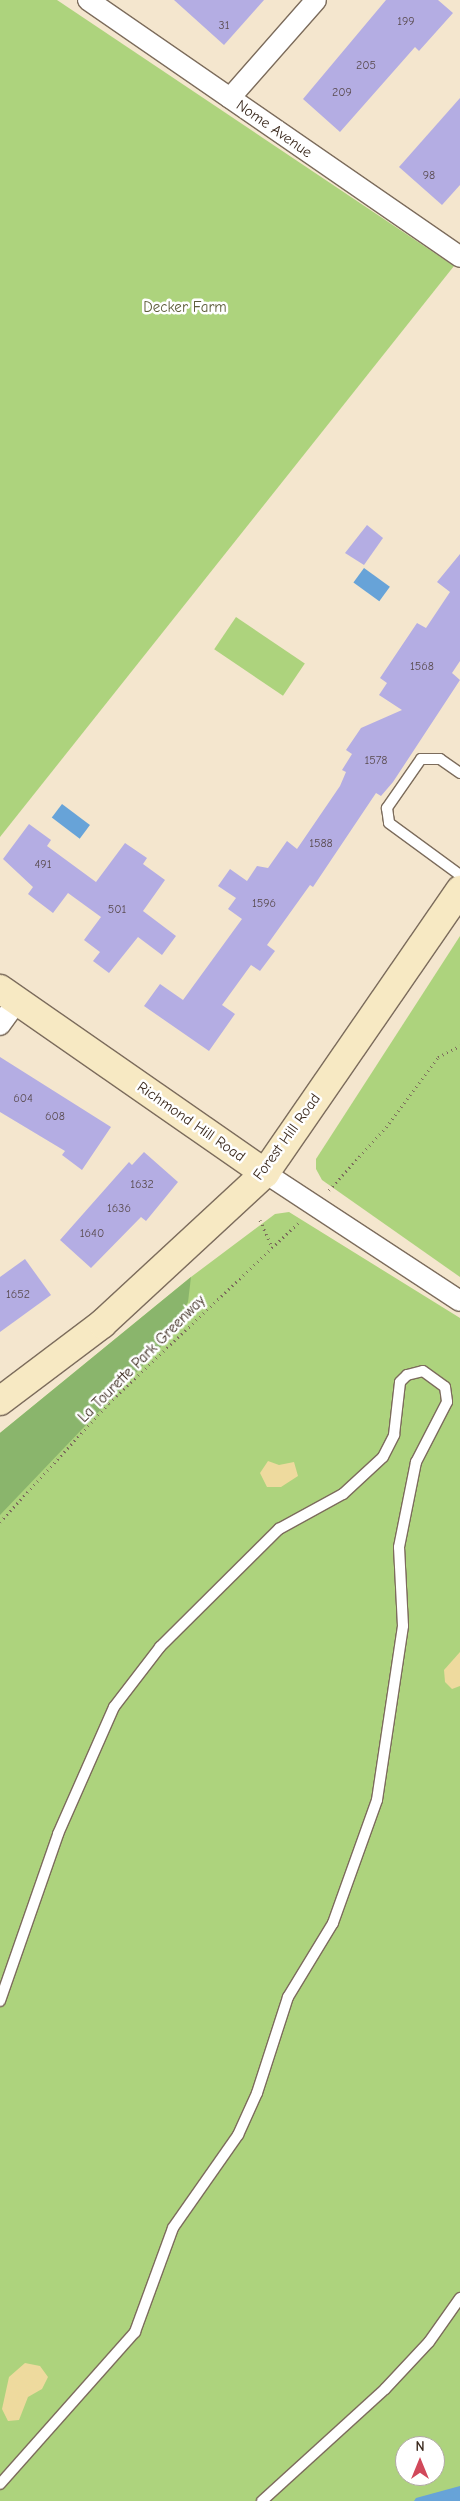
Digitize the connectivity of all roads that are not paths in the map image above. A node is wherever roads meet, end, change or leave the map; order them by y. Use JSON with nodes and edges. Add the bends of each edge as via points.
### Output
{"nodes":[{"id":1,"x":88,"y":0,"type":"edge"},
{"id":2,"x":316,"y":0,"type":"edge"},
{"id":3,"x":230,"y":98,"type":"junction"},
{"id":4,"x":460,"y":258,"type":"edge"},
{"id":5,"x":460,"y":772,"type":"edge"},
{"id":6,"x":460,"y":875,"type":"edge"},
{"id":7,"x":460,"y":890,"type":"edge"},
{"id":8,"x":9,"y":996,"type":"edge"},
{"id":9,"x":0,"y":1024,"type":"edge"},
{"id":10,"x":265,"y":1173,"type":"junction"},
{"id":11,"x":460,"y":1301,"type":"edge"},
{"id":12,"x":0,"y":1401,"type":"edge"},
{"id":13,"x":0,"y":2001,"type":"edge"},
{"id":14,"x":460,"y":2298,"type":"edge"},
{"id":15,"x":0,"y":2484,"type":"edge"},
{"id":16,"x":262,"y":2501,"type":"edge"}],
"edges":[{"from":1,"to":3,"type":"street","name":"Nome Avenue"},
{"from":2,"to":3,"type":"street"},
{"from":3,"to":4,"type":"street","name":"Nome Avenue"},
{"from":5,"to":6,"type":"lane","via":[[440,759],[421,759],[387,808],[389,823]]},
{"from":7,"to":10,"type":"street","name":"Forest Hill Road"},
{"from":8,"to":9,"type":"street"},
{"from":8,"to":10,"type":"street","name":"Richmond Hill Road"},
{"from":10,"to":11,"type":"street","name":"Richmond Hill Road"},
{"from":10,"to":12,"type":"street","name":"Forest Hill Road","via":[[102,1324]]},
{"from":13,"to":15,"type":"lane","via":[[58,1834],[114,1707],[160,1647],[279,1528],[343,1494],[384,1457],[394,1435],[400,1382],[407,1375],[423,1371],[444,1387],[447,1402],[416,1462],[399,1547],[403,1626],[377,1800],[334,1923],[288,1997],[257,2093],[238,2135],[173,2228],[135,2332]]},
{"from":14,"to":16,"type":"lane","via":[[429,2342],[385,2390]]}]}
